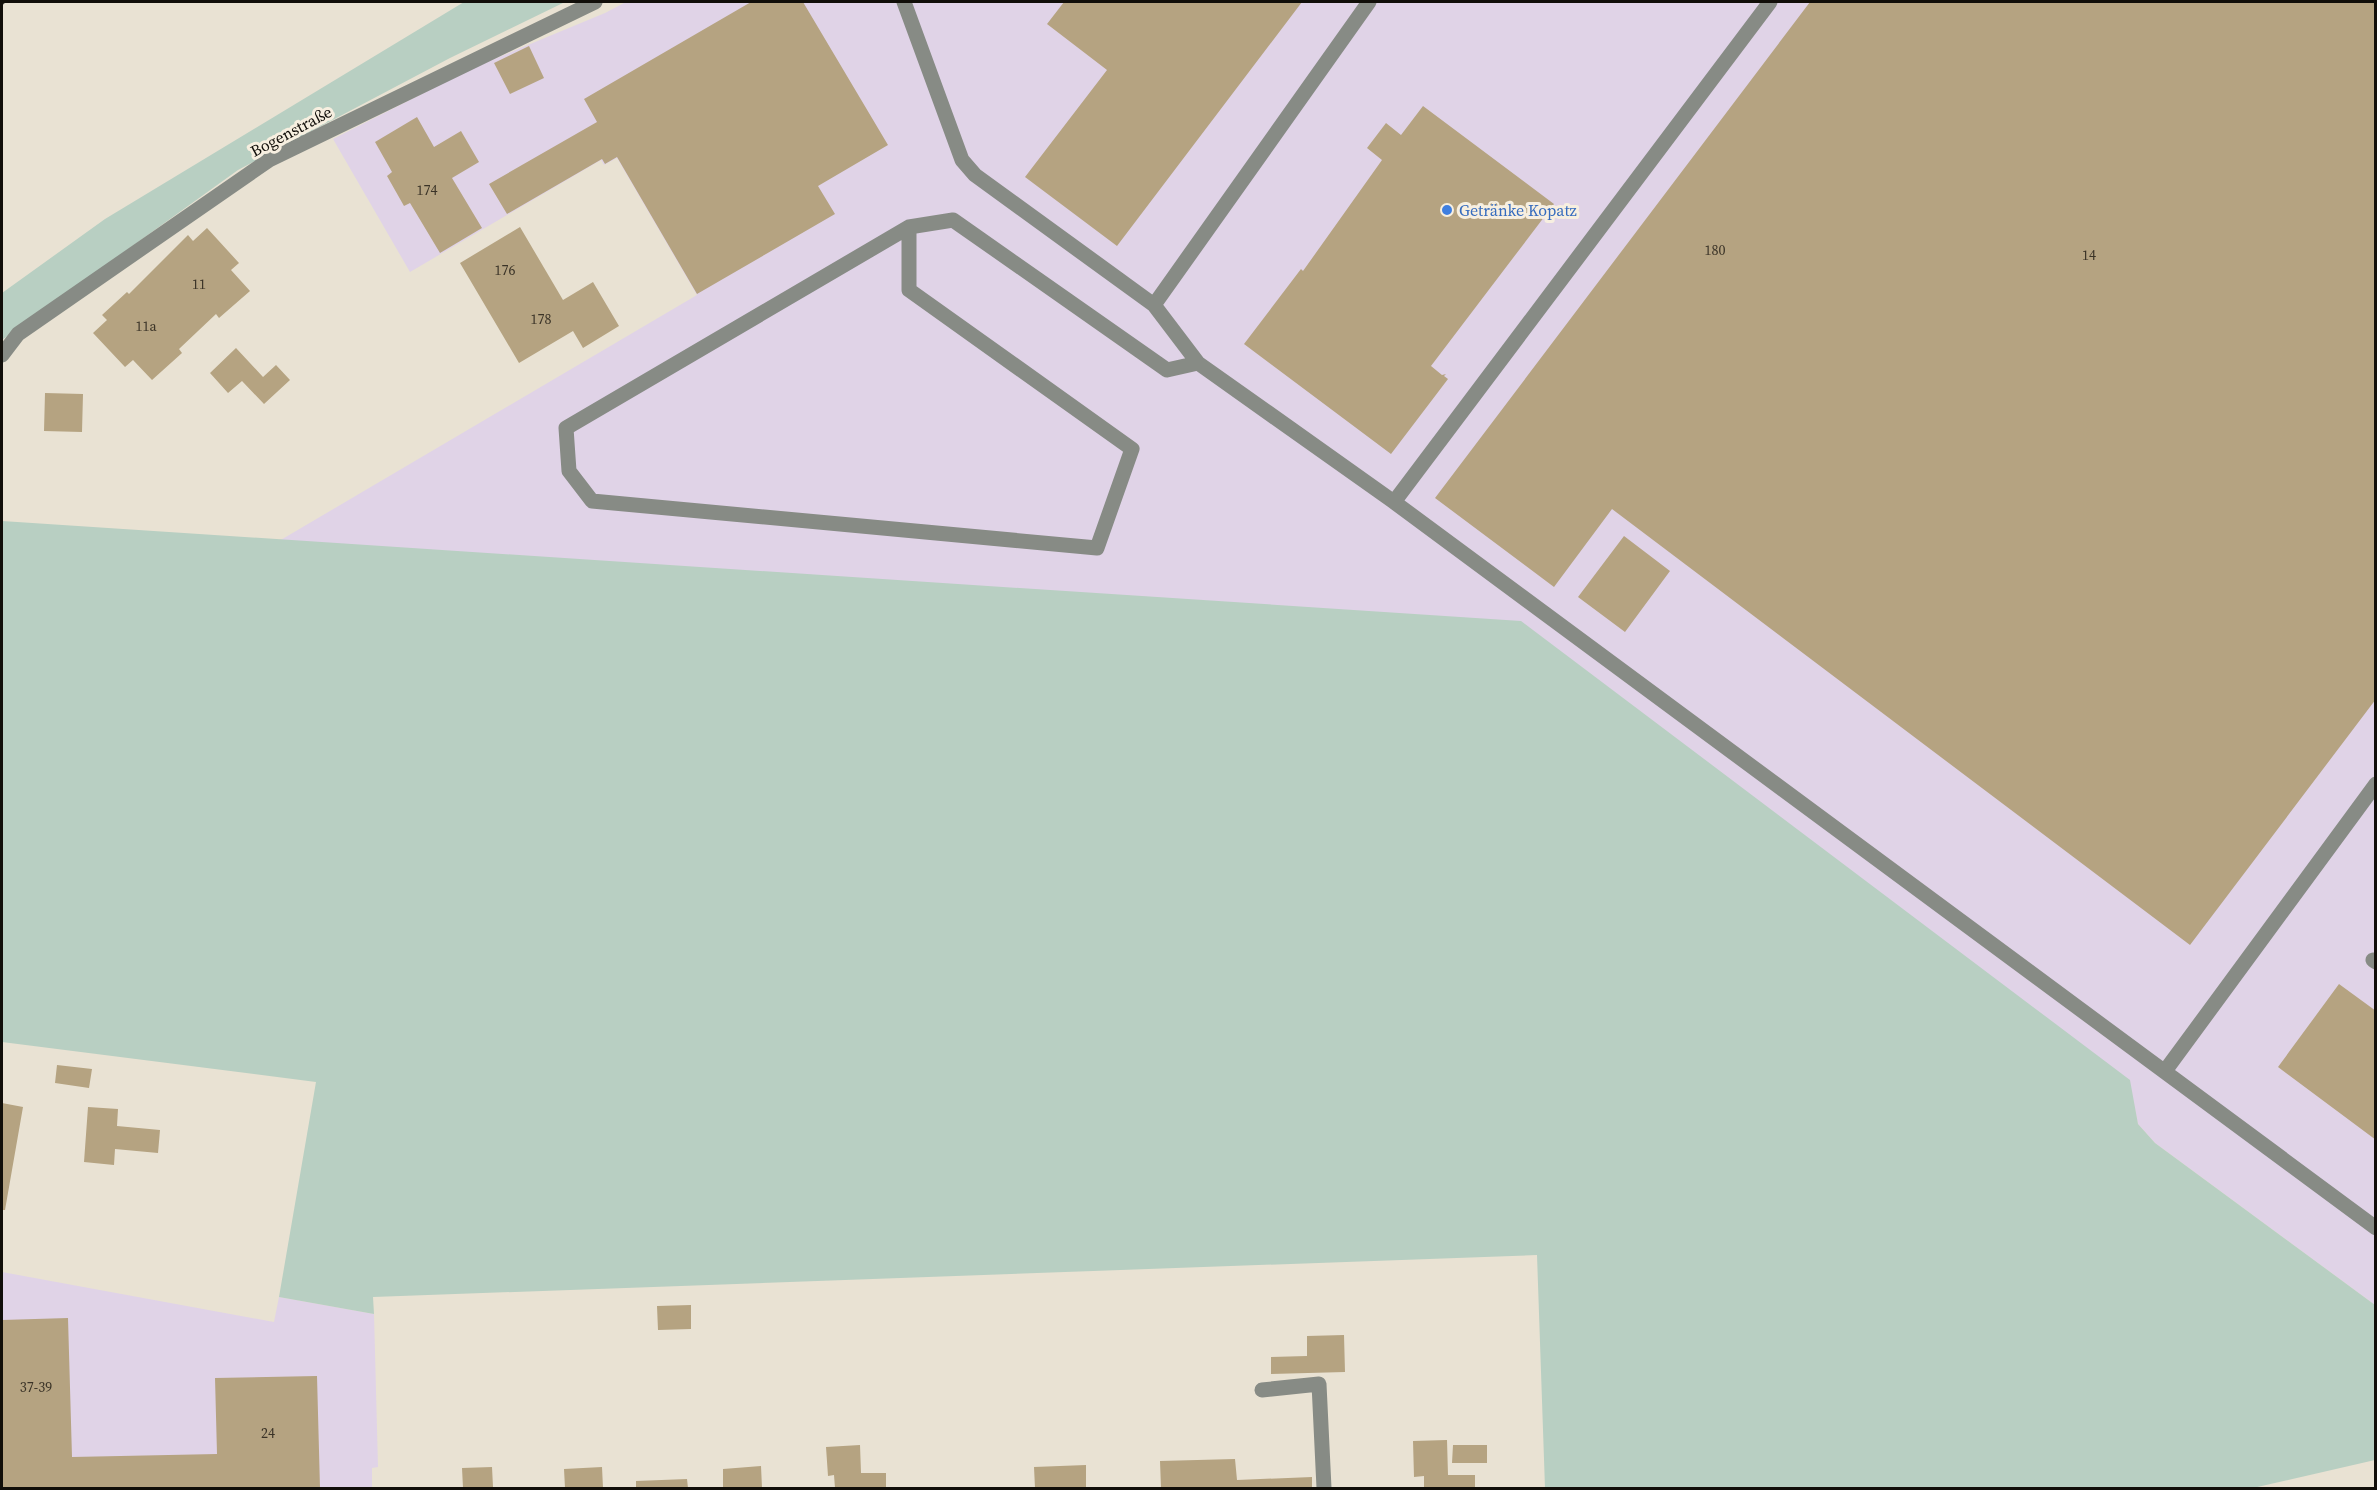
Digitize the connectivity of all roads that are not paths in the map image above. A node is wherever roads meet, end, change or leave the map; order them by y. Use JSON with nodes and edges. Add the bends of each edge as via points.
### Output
{"nodes":[{"id":1,"x":595,"y":2,"type":"edge"},
{"id":2,"x":904,"y":2,"type":"edge"},
{"id":3,"x":1369,"y":2,"type":"edge"},
{"id":4,"x":1770,"y":2,"type":"edge"},
{"id":5,"x":909,"y":227,"type":"junction"},
{"id":6,"x":1154,"y":305,"type":"junction"},
{"id":7,"x":2,"y":355,"type":"edge"},
{"id":8,"x":1198,"y":363,"type":"junction"},
{"id":9,"x":1394,"y":502,"type":"junction"},
{"id":10,"x":2376,"y":784,"type":"edge"},
{"id":11,"x":2165,"y":1071,"type":"junction"},
{"id":12,"x":2376,"y":1228,"type":"edge"},
{"id":13,"x":1262,"y":1390,"type":"dead end"},
{"id":14,"x":1324,"y":1488,"type":"edge"}],
"edges":[{"from":1,"to":7,"type":"street","name":"Bogenstraße","via":[[269,160],[18,334]]},
{"from":2,"to":6,"type":"street","via":[[962,160],[975,175]]},
{"from":3,"to":6,"type":"street"},
{"from":4,"to":9,"type":"street"},
{"from":5,"to":5,"type":"street","via":[[566,428],[569,471],[592,501],[1097,548],[1132,449],[909,290]]},
{"from":5,"to":8,"type":"street","via":[[953,220],[1167,370]]},
{"from":6,"to":8,"type":"street"},
{"from":8,"to":9,"type":"street"},
{"from":9,"to":11,"type":"street"},
{"from":10,"to":11,"type":"street"},
{"from":11,"to":12,"type":"street"},
{"from":13,"to":14,"type":"street","via":[[1319,1384]]}]}
